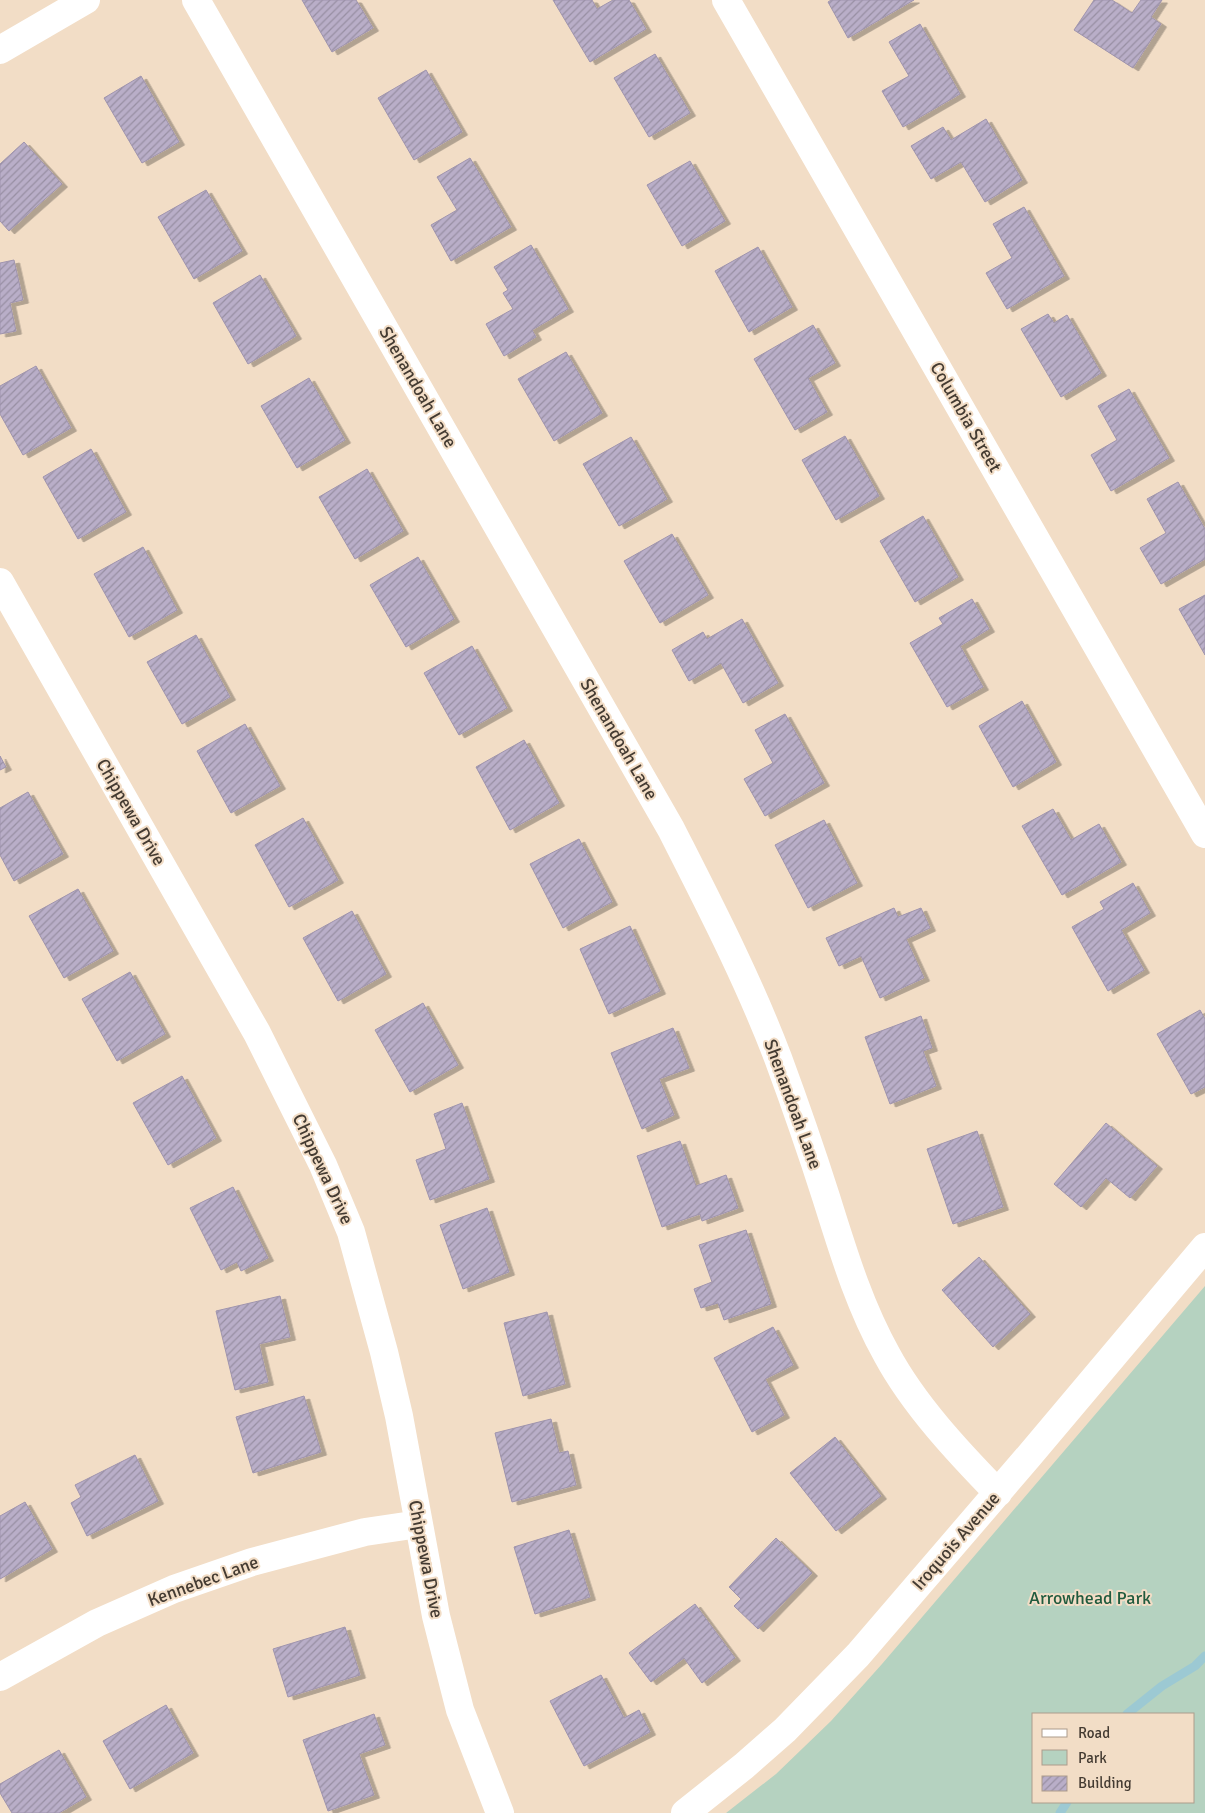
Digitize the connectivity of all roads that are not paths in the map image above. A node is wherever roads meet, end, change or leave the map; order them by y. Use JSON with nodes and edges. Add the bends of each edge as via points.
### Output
{"nodes":[{"id":1,"x":86,"y":0,"type":"edge"},
{"id":2,"x":196,"y":0,"type":"edge"},
{"id":3,"x":726,"y":0,"type":"edge"},
{"id":4,"x":0,"y":50,"type":"edge"},
{"id":5,"x":0,"y":582,"type":"edge"},
{"id":6,"x":1205,"y":834,"type":"edge"},
{"id":7,"x":1205,"y":1247,"type":"edge"},
{"id":8,"x":998,"y":1493,"type":"junction"},
{"id":9,"x":419,"y":1524,"type":"junction"},
{"id":10,"x":0,"y":1677,"type":"edge"},
{"id":11,"x":500,"y":1813,"type":"edge"},
{"id":12,"x":685,"y":1813,"type":"edge"}],
"edges":[{"from":1,"to":4,"type":"street"},
{"from":2,"to":8,"type":"street","name":"Shenandoah Lane","via":[[675,837],[768,1034],[862,1306],[888,1357],[921,1407]]},
{"from":3,"to":6,"type":"street","name":"Columbia Street"},
{"from":5,"to":9,"type":"street","name":"Chippewa Drive","via":[[257,1033],[323,1165],[351,1232],[384,1352]]},
{"from":7,"to":8,"type":"street","name":"Iroquois Avenue"},
{"from":8,"to":12,"type":"street","name":"Iroquois Avenue","via":[[858,1655],[792,1724]]},
{"from":9,"to":10,"type":"street","name":"Kennebec Lane","via":[[365,1532],[252,1562],[174,1589],[97,1623]]},
{"from":9,"to":11,"type":"street","name":"Chippewa Drive","via":[[436,1616],[460,1710]]}]}
